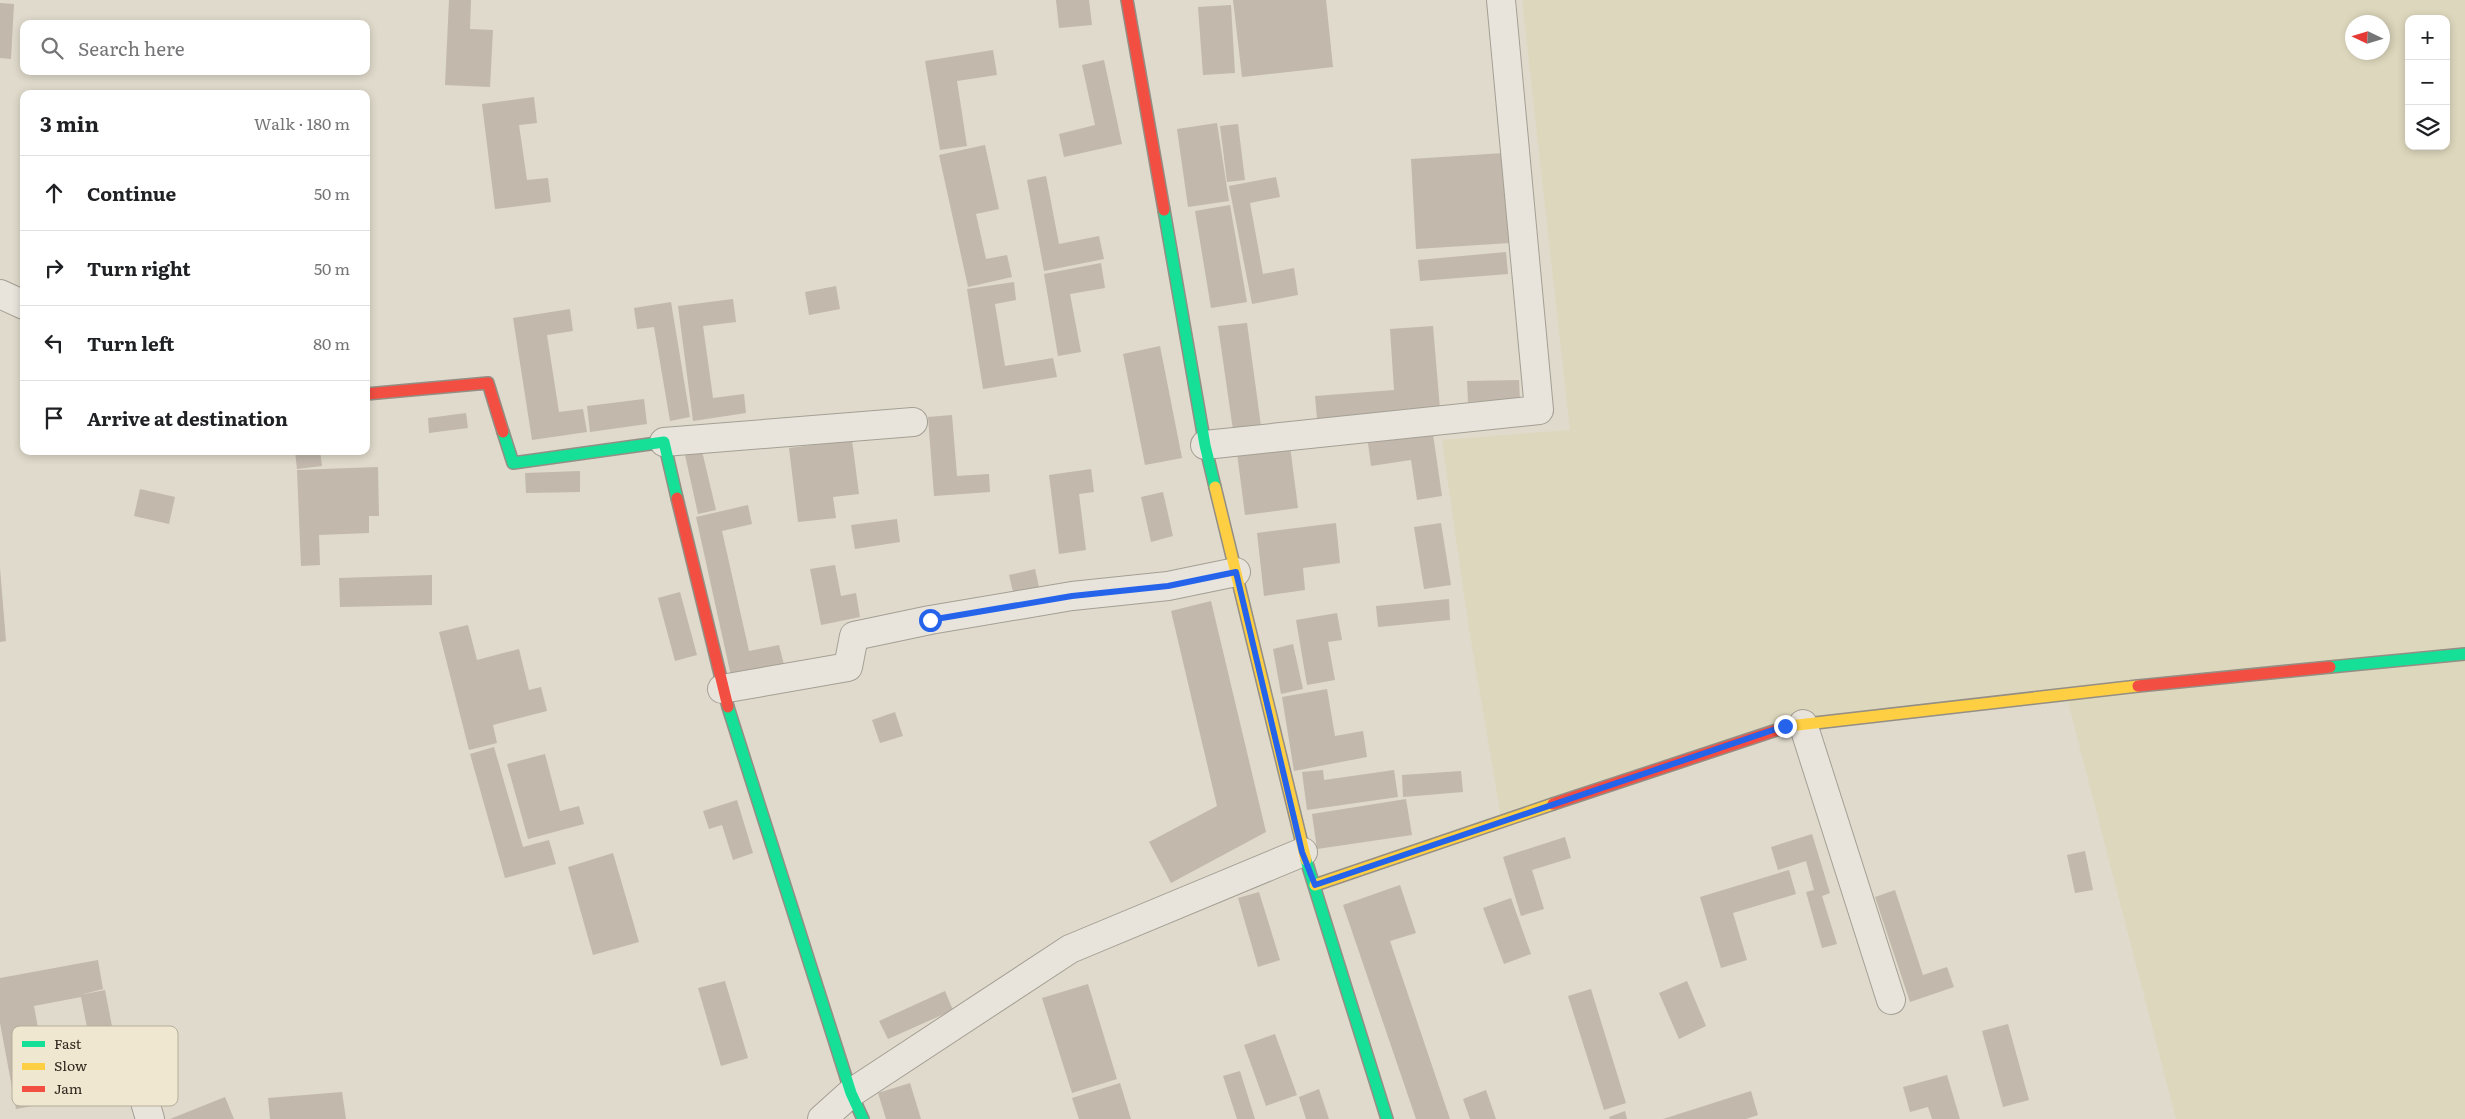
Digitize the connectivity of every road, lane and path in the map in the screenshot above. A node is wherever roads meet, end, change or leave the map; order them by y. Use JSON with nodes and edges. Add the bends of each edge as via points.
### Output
{"nodes":[{"id":1,"x":1127,"y":0,"type":"edge"},
{"id":2,"x":1501,"y":0,"type":"edge"},
{"id":3,"x":0,"y":294,"type":"edge"},
{"id":4,"x":20,"y":303,"type":"edge"},
{"id":5,"x":370,"y":394,"type":"edge"},
{"id":6,"x":913,"y":422,"type":"dead end"},
{"id":7,"x":664,"y":442,"type":"junction"},
{"id":8,"x":1205,"y":445,"type":"junction"},
{"id":9,"x":1236,"y":572,"type":"junction"},
{"id":10,"x":2465,"y":654,"type":"edge"},
{"id":11,"x":722,"y":689,"type":"junction"},
{"id":12,"x":1803,"y":724,"type":"junction"},
{"id":13,"x":1302,"y":852,"type":"junction"},
{"id":14,"x":1315,"y":885,"type":"junction"},
{"id":15,"x":1891,"y":1000,"type":"dead end"},
{"id":16,"x":851,"y":1093,"type":"junction"},
{"id":17,"x":822,"y":1119,"type":"edge"},
{"id":18,"x":863,"y":1119,"type":"edge"},
{"id":19,"x":1387,"y":1119,"type":"edge"}],
"edges":[{"from":1,"to":8,"type":"street"},
{"from":2,"to":8,"type":"street","via":[[1539,410]]},
{"from":3,"to":4,"type":"street"},
{"from":5,"to":7,"type":"street","via":[[488,383],[514,463]]},
{"from":6,"to":7,"type":"street"},
{"from":7,"to":11,"type":"street"},
{"from":8,"to":9,"type":"street"},
{"from":9,"to":11,"type":"street","via":[[1168,586],[1072,596],[854,636],[848,667]]},
{"from":9,"to":13,"type":"street"},
{"from":10,"to":12,"type":"street"},
{"from":11,"to":16,"type":"street"},
{"from":12,"to":14,"type":"street","via":[[1785,726]]},
{"from":12,"to":15,"type":"street"},
{"from":13,"to":14,"type":"street"},
{"from":13,"to":16,"type":"street","via":[[1070,949]]},
{"from":14,"to":19,"type":"street"},
{"from":16,"to":17,"type":"street"},
{"from":16,"to":18,"type":"street"}]}
